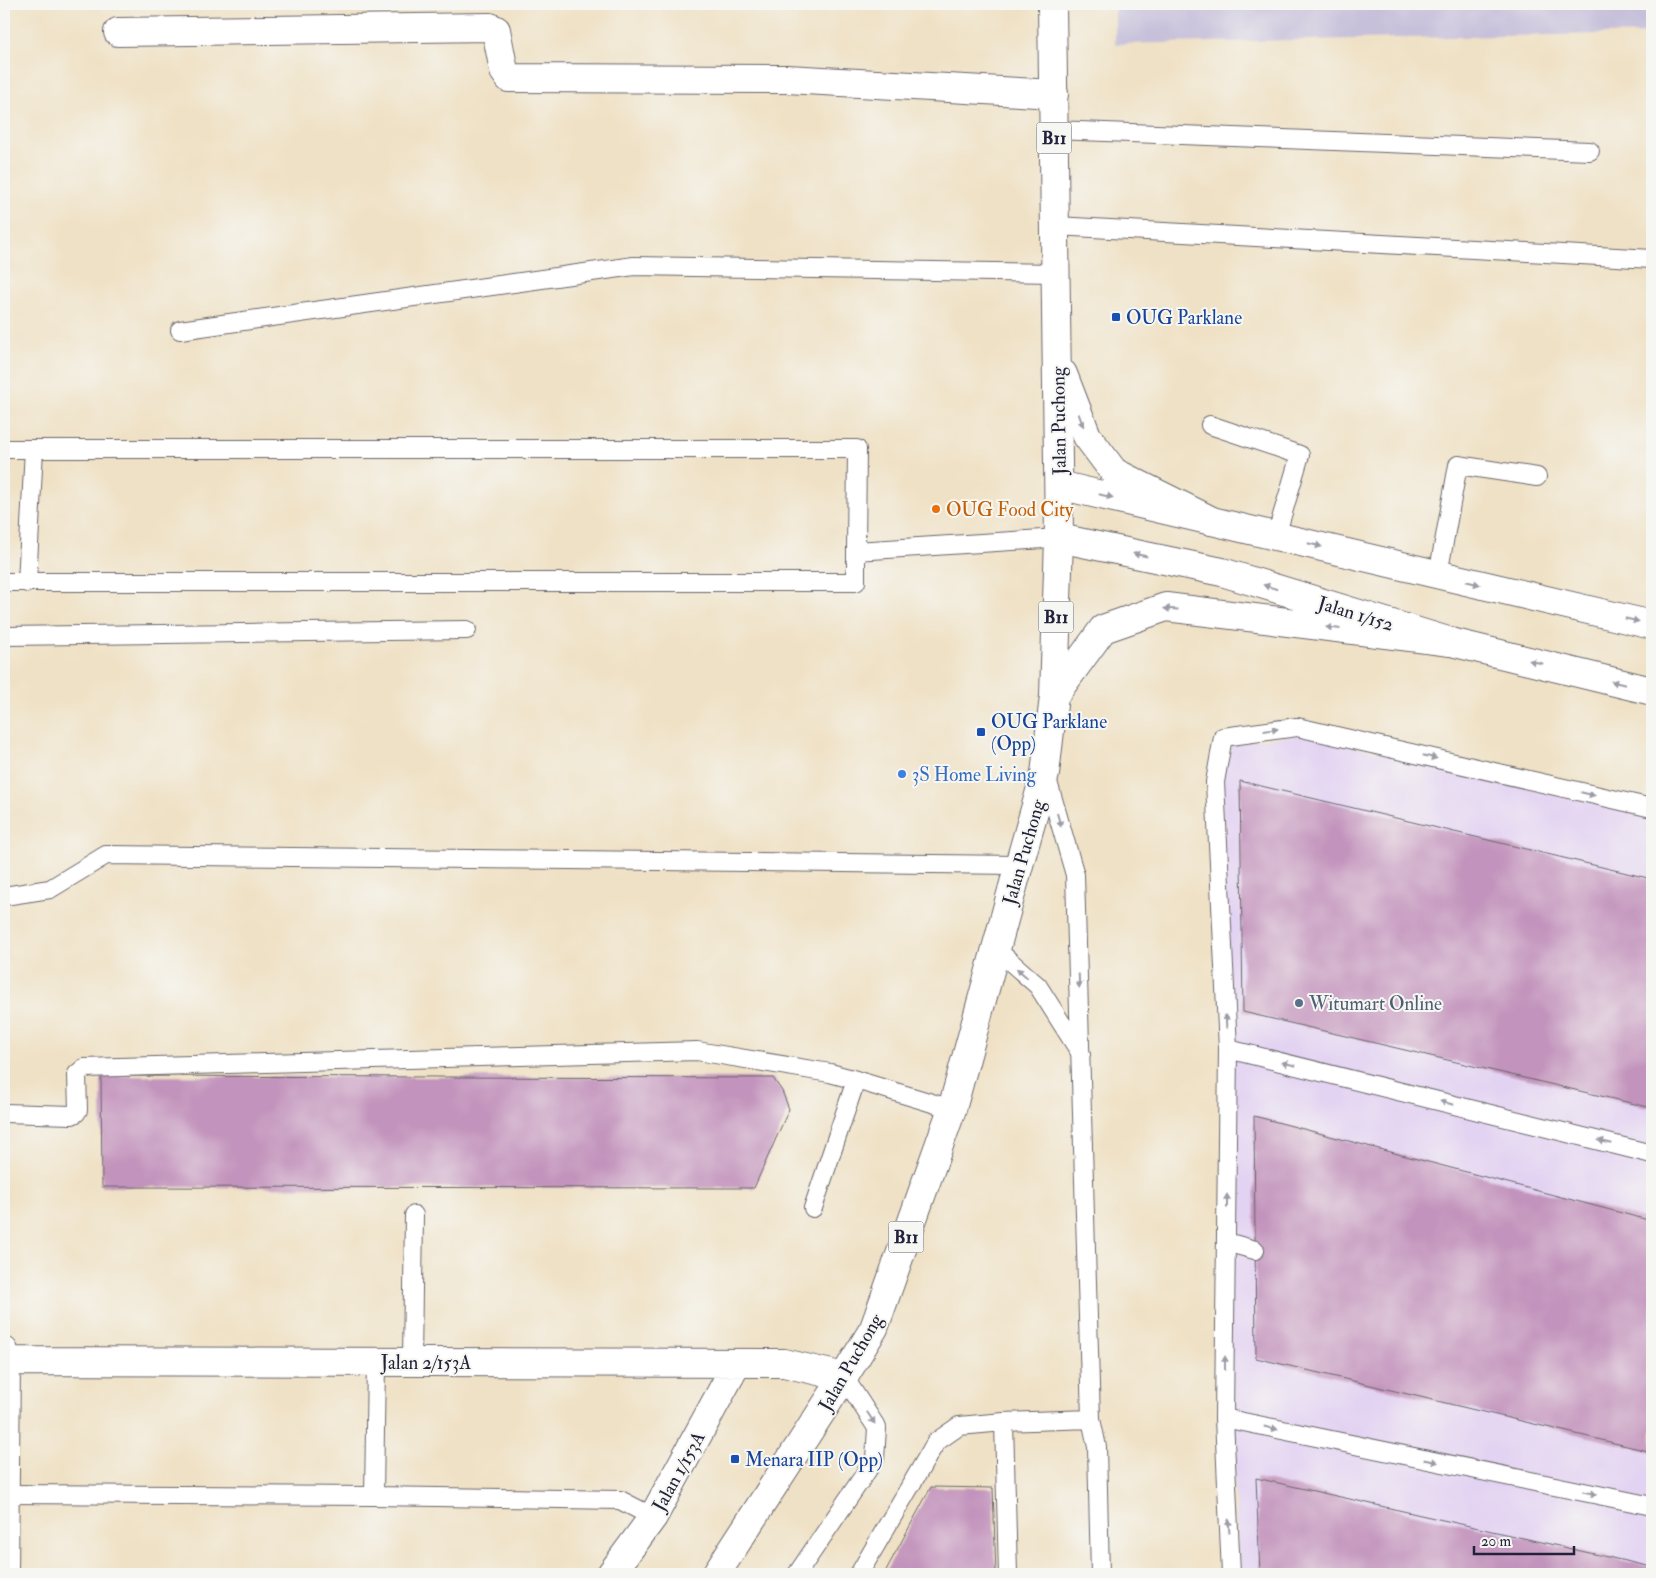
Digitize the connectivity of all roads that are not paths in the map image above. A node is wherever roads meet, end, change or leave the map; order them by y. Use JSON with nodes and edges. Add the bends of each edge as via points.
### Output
{"nodes":[{"id":1,"x":1052,"y":4,"type":"edge"},
{"id":2,"x":118,"y":32,"type":"dead end"},
{"id":3,"x":1054,"y":94,"type":"junction"},
{"id":4,"x":1054,"y":130,"type":"junction"},
{"id":5,"x":1590,"y":150,"type":"dead end"},
{"id":6,"x":1056,"y":226,"type":"junction"},
{"id":7,"x":1652,"y":259,"type":"edge"},
{"id":8,"x":1056,"y":273,"type":"junction"},
{"id":9,"x":180,"y":330,"type":"dead end"},
{"id":10,"x":1057,"y":358,"type":"junction"},
{"id":11,"x":1210,"y":425,"type":"dead end"},
{"id":12,"x":4,"y":449,"type":"edge"},
{"id":13,"x":34,"y":449,"type":"junction"},
{"id":14,"x":1537,"y":477,"type":"dead end"},
{"id":15,"x":1058,"y":485,"type":"junction"},
{"id":16,"x":1212,"y":521,"type":"junction"},
{"id":17,"x":1276,"y":536,"type":"junction"},
{"id":18,"x":1059,"y":538,"type":"junction"},
{"id":19,"x":856,"y":551,"type":"junction"},
{"id":20,"x":1438,"y":575,"type":"junction"},
{"id":21,"x":4,"y":582,"type":"edge"},
{"id":22,"x":27,"y":582,"type":"junction"},
{"id":23,"x":1652,"y":624,"type":"edge"},
{"id":24,"x":468,"y":630,"type":"dead end"},
{"id":25,"x":4,"y":636,"type":"edge"},
{"id":26,"x":1451,"y":642,"type":"junction"},
{"id":27,"x":1652,"y":691,"type":"edge"},
{"id":28,"x":1054,"y":696,"type":"junction"},
{"id":29,"x":1045,"y":774,"type":"junction"},
{"id":30,"x":1652,"y":808,"type":"edge"},
{"id":31,"x":1018,"y":865,"type":"junction"},
{"id":32,"x":4,"y":896,"type":"edge"},
{"id":33,"x":996,"y":949,"type":"junction"},
{"id":34,"x":1228,"y":1049,"type":"junction"},
{"id":35,"x":1081,"y":1054,"type":"junction"},
{"id":36,"x":856,"y":1080,"type":"junction"},
{"id":37,"x":952,"y":1109,"type":"junction"},
{"id":38,"x":4,"y":1113,"type":"edge"},
{"id":39,"x":1652,"y":1154,"type":"edge"},
{"id":40,"x":813,"y":1208,"type":"dead end"},
{"id":41,"x":414,"y":1215,"type":"dead end"},
{"id":42,"x":1226,"y":1242,"type":"junction"},
{"id":43,"x":1255,"y":1250,"type":"dead end"},
{"id":44,"x":5,"y":1356,"type":"edge"},
{"id":45,"x":376,"y":1362,"type":"junction"},
{"id":46,"x":412,"y":1362,"type":"junction"},
{"id":47,"x":737,"y":1362,"type":"junction"},
{"id":48,"x":844,"y":1377,"type":"junction"},
{"id":49,"x":1224,"y":1418,"type":"junction"},
{"id":50,"x":1091,"y":1419,"type":"junction"},
{"id":51,"x":1004,"y":1422,"type":"junction"},
{"id":52,"x":5,"y":1494,"type":"edge"},
{"id":53,"x":374,"y":1496,"type":"junction"},
{"id":54,"x":1652,"y":1506,"type":"edge"},
{"id":55,"x":653,"y":1516,"type":"junction"},
{"id":56,"x":4,"y":1574,"type":"edge"},
{"id":57,"x":611,"y":1574,"type":"edge"},
{"id":58,"x":716,"y":1574,"type":"edge"},
{"id":59,"x":797,"y":1574,"type":"edge"},
{"id":60,"x":859,"y":1574,"type":"edge"},
{"id":61,"x":1008,"y":1574,"type":"edge"},
{"id":62,"x":1100,"y":1574,"type":"edge"},
{"id":63,"x":1231,"y":1574,"type":"edge"}],
"edges":[{"from":1,"to":3,"type":"street","name":"Jalan Puchong","number":"B11"},
{"from":2,"to":3,"type":"street","via":[[490,26],[496,30],[504,71],[510,78],[787,79]]},
{"from":3,"to":4,"type":"street","name":"Jalan Puchong","number":"B11"},
{"from":4,"to":5,"type":"lane"},
{"from":4,"to":6,"type":"street","name":"Jalan Puchong","number":"B11"},
{"from":6,"to":7,"type":"lane"},
{"from":6,"to":8,"type":"street","name":"Jalan Puchong","number":"B11"},
{"from":8,"to":9,"type":"lane","via":[[634,266]]},
{"from":8,"to":10,"type":"street","name":"Jalan Puchong","number":"B11"},
{"from":10,"to":15,"type":"street","name":"Jalan Puchong","number":"B11"},
{"from":10,"to":16,"type":"street","one_way":true,"via":[[1088,436],[1114,472]]},
{"from":11,"to":17,"type":"lane","via":[[1300,455]]},
{"from":12,"to":13,"type":"lane"},
{"from":13,"to":19,"type":"lane","via":[[857,449]]},
{"from":13,"to":22,"type":"lane"},
{"from":14,"to":20,"type":"lane","via":[[1458,465]]},
{"from":15,"to":16,"type":"street","one_way":true},
{"from":15,"to":18,"type":"street","name":"Jalan Puchong","number":"B11"},
{"from":16,"to":17,"type":"street"},
{"from":17,"to":20,"type":"street","one_way":true},
{"from":18,"to":19,"type":"lane"},
{"from":26,"to":18,"type":"street","name":"Jalan 1/152","one_way":true,"via":[[1222,572]]},
{"from":18,"to":28,"type":"street","name":"Jalan Puchong","number":"B11"},
{"from":19,"to":22,"type":"lane","via":[[856,582]]},
{"from":20,"to":23,"type":"street","one_way":true},
{"from":21,"to":22,"type":"lane"},
{"from":24,"to":25,"type":"lane"},
{"from":27,"to":26,"type":"street","name":"Jalan 1/152","one_way":true},
{"from":26,"to":28,"type":"street","one_way":true,"via":[[1166,607],[1103,629]]},
{"from":28,"to":29,"type":"street","name":"Jalan Puchong","number":"B11"},
{"from":29,"to":31,"type":"street","name":"Jalan Puchong","number":"B11"},
{"from":29,"to":35,"type":"lane","one_way":true,"via":[[1075,875]]},
{"from":34,"to":30,"type":"lane","one_way":true,"via":[[1215,782],[1223,737],[1297,727]]},
{"from":31,"to":32,"type":"lane","via":[[106,855],[50,889]]},
{"from":31,"to":33,"type":"street","name":"Jalan Puchong","number":"B11"},
{"from":35,"to":33,"type":"lane","one_way":true,"via":[[1038,986]]},
{"from":33,"to":37,"type":"street","name":"Jalan Puchong","number":"B11"},
{"from":39,"to":34,"type":"lane","one_way":true},
{"from":42,"to":34,"type":"lane","one_way":true},
{"from":35,"to":50,"type":"lane"},
{"from":36,"to":37,"type":"lane"},
{"from":36,"to":38,"type":"lane","via":[[697,1051],[84,1068],[77,1074],[76,1113]]},
{"from":36,"to":40,"type":"lane"},
{"from":37,"to":48,"type":"street","name":"Jalan Puchong","number":"B11","via":[[874,1328]]},
{"from":41,"to":46,"type":"lane"},
{"from":42,"to":43,"type":"lane"},
{"from":49,"to":42,"type":"lane","one_way":true},
{"from":44,"to":45,"type":"street","name":"Jalan 2/153A"},
{"from":44,"to":52,"type":"street"},
{"from":45,"to":46,"type":"street","name":"Jalan 2/153A"},
{"from":45,"to":53,"type":"lane"},
{"from":46,"to":47,"type":"street","name":"Jalan 2/153A"},
{"from":47,"to":48,"type":"street","name":"Jalan 2/153A","via":[[784,1363]]},
{"from":47,"to":55,"type":"street","name":"Jalan 1/153A"},
{"from":48,"to":58,"type":"street","name":"Jalan Puchong","number":"B11"},
{"from":48,"to":59,"type":"lane","one_way":true,"via":[[877,1428],[875,1459]]},
{"from":49,"to":54,"type":"lane","one_way":true},
{"from":63,"to":49,"type":"lane","one_way":true},
{"from":50,"to":51,"type":"lane"},
{"from":50,"to":62,"type":"lane","via":[[1098,1447]]},
{"from":51,"to":60,"type":"lane","via":[[959,1426],[936,1442]]},
{"from":51,"to":61,"type":"lane"},
{"from":52,"to":53,"type":"lane"},
{"from":52,"to":56,"type":"street"},
{"from":53,"to":55,"type":"lane","via":[[620,1500]]},
{"from":55,"to":57,"type":"street","name":"Jalan 1/153A"}]}
